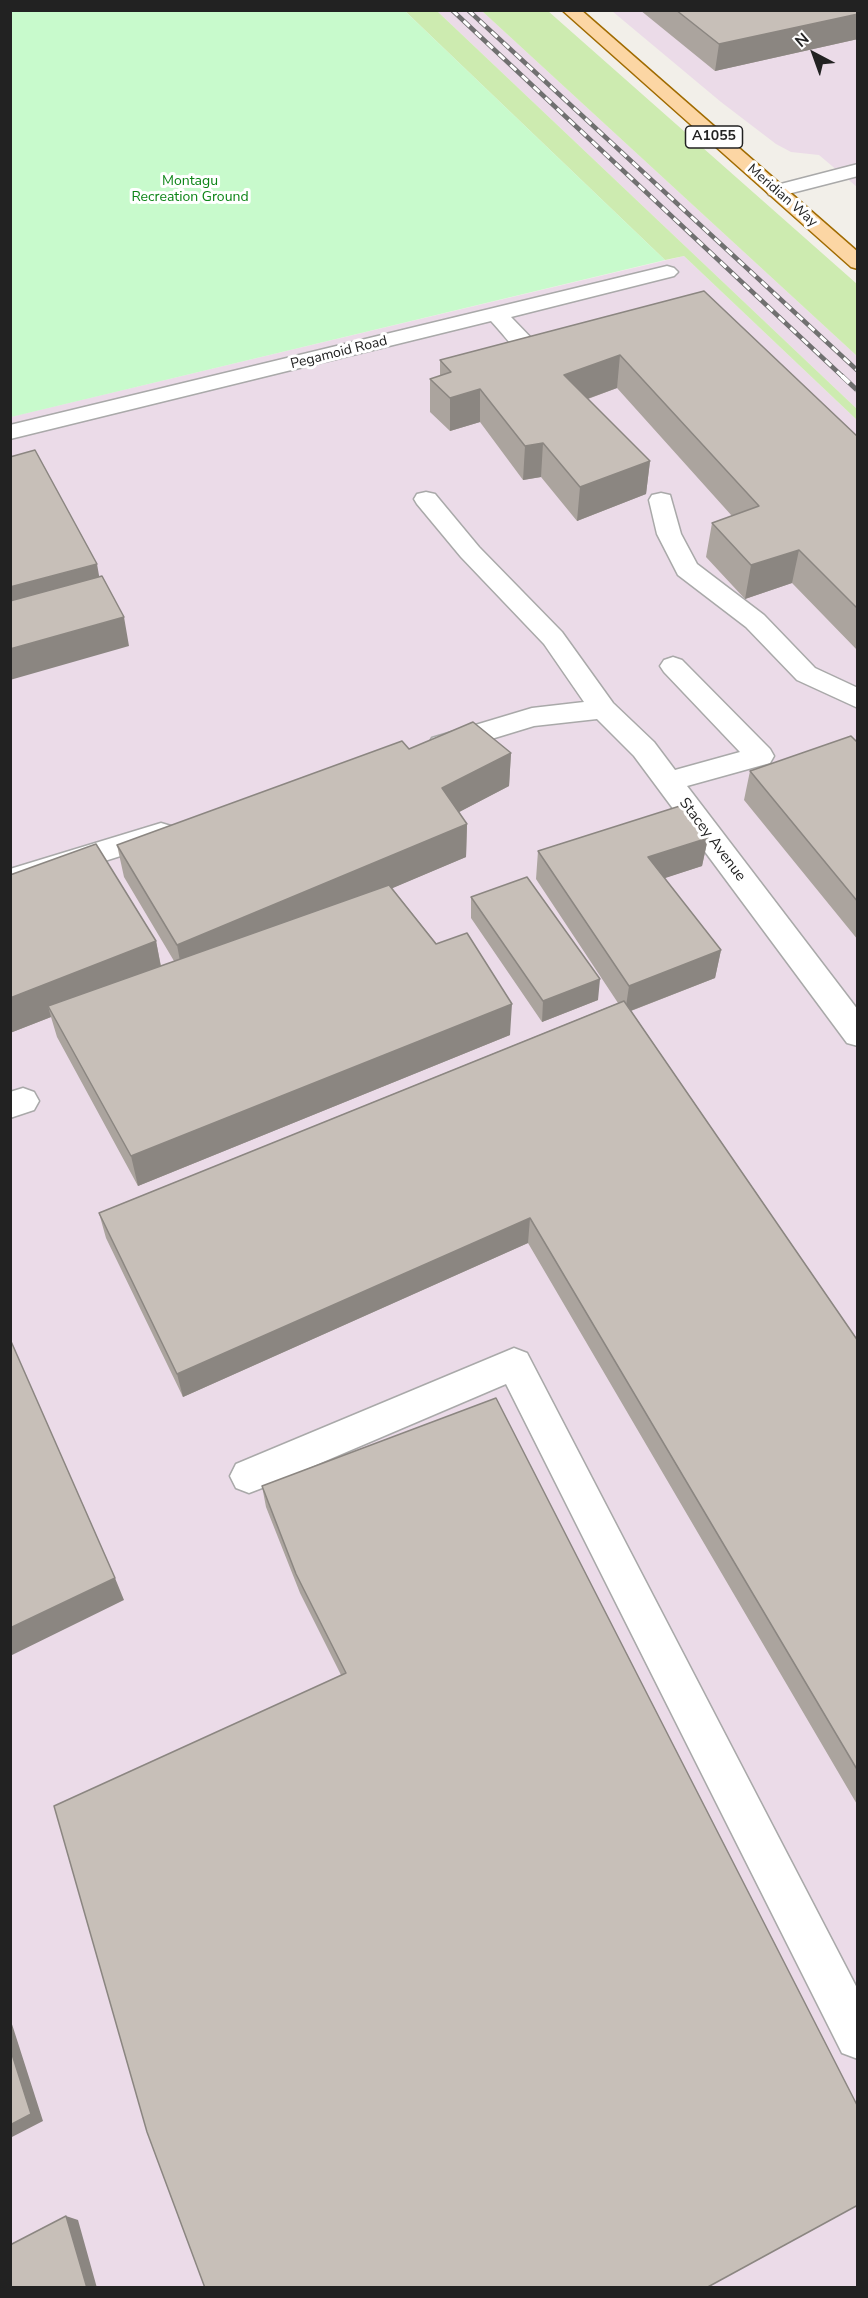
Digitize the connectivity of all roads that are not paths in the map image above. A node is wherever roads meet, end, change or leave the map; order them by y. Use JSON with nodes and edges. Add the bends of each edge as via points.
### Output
{"nodes":[{"id":1,"x":570,"y":10,"type":"edge"},
{"id":2,"x":858,"y":170,"type":"edge"},
{"id":3,"x":776,"y":191,"type":"junction"},
{"id":4,"x":858,"y":263,"type":"edge"},
{"id":5,"x":667,"y":272,"type":"dead end"},
{"id":6,"x":497,"y":315,"type":"junction"},
{"id":7,"x":582,"y":342,"type":"edge"},
{"id":8,"x":10,"y":432,"type":"edge"},
{"id":9,"x":426,"y":499,"type":"dead end"},
{"id":10,"x":661,"y":500,"type":"dead end"},
{"id":11,"x":673,"y":666,"type":"dead end"},
{"id":12,"x":858,"y":699,"type":"edge"},
{"id":13,"x":603,"y":709,"type":"junction"},
{"id":14,"x":418,"y":752,"type":"edge"},
{"id":15,"x":669,"y":782,"type":"junction"},
{"id":16,"x":180,"y":827,"type":"edge"},
{"id":17,"x":10,"y":880,"type":"edge"},
{"id":18,"x":858,"y":1034,"type":"edge"},
{"id":19,"x":249,"y":1476,"type":"dead end"},
{"id":20,"x":858,"y":2037,"type":"edge"}],
"edges":[{"from":1,"to":3,"type":"main road","name":"Meridian Way","number":"A1055"},
{"from":2,"to":3,"type":"street"},
{"from":3,"to":4,"type":"main road","name":"Meridian Way","number":"A1055"},
{"from":5,"to":6,"type":"street","name":"Pegamoid Road"},
{"from":6,"to":7,"type":"street","via":[[532,352]]},
{"from":6,"to":8,"type":"street","name":"Pegamoid Road"},
{"from":9,"to":13,"type":"street","name":"Stacey Avenue","via":[[470,552],[553,638]]},
{"from":10,"to":12,"type":"street","via":[[669,534],[687,569],[755,621],[806,674]]},
{"from":11,"to":15,"type":"street","via":[[760,756]]},
{"from":13,"to":14,"type":"street","via":[[532,717]]},
{"from":13,"to":15,"type":"street","name":"Stacey Avenue","via":[[645,749]]},
{"from":15,"to":18,"type":"street","name":"Stacey Avenue"},
{"from":16,"to":17,"type":"street"},
{"from":19,"to":20,"type":"street","via":[[514,1364]]}]}
